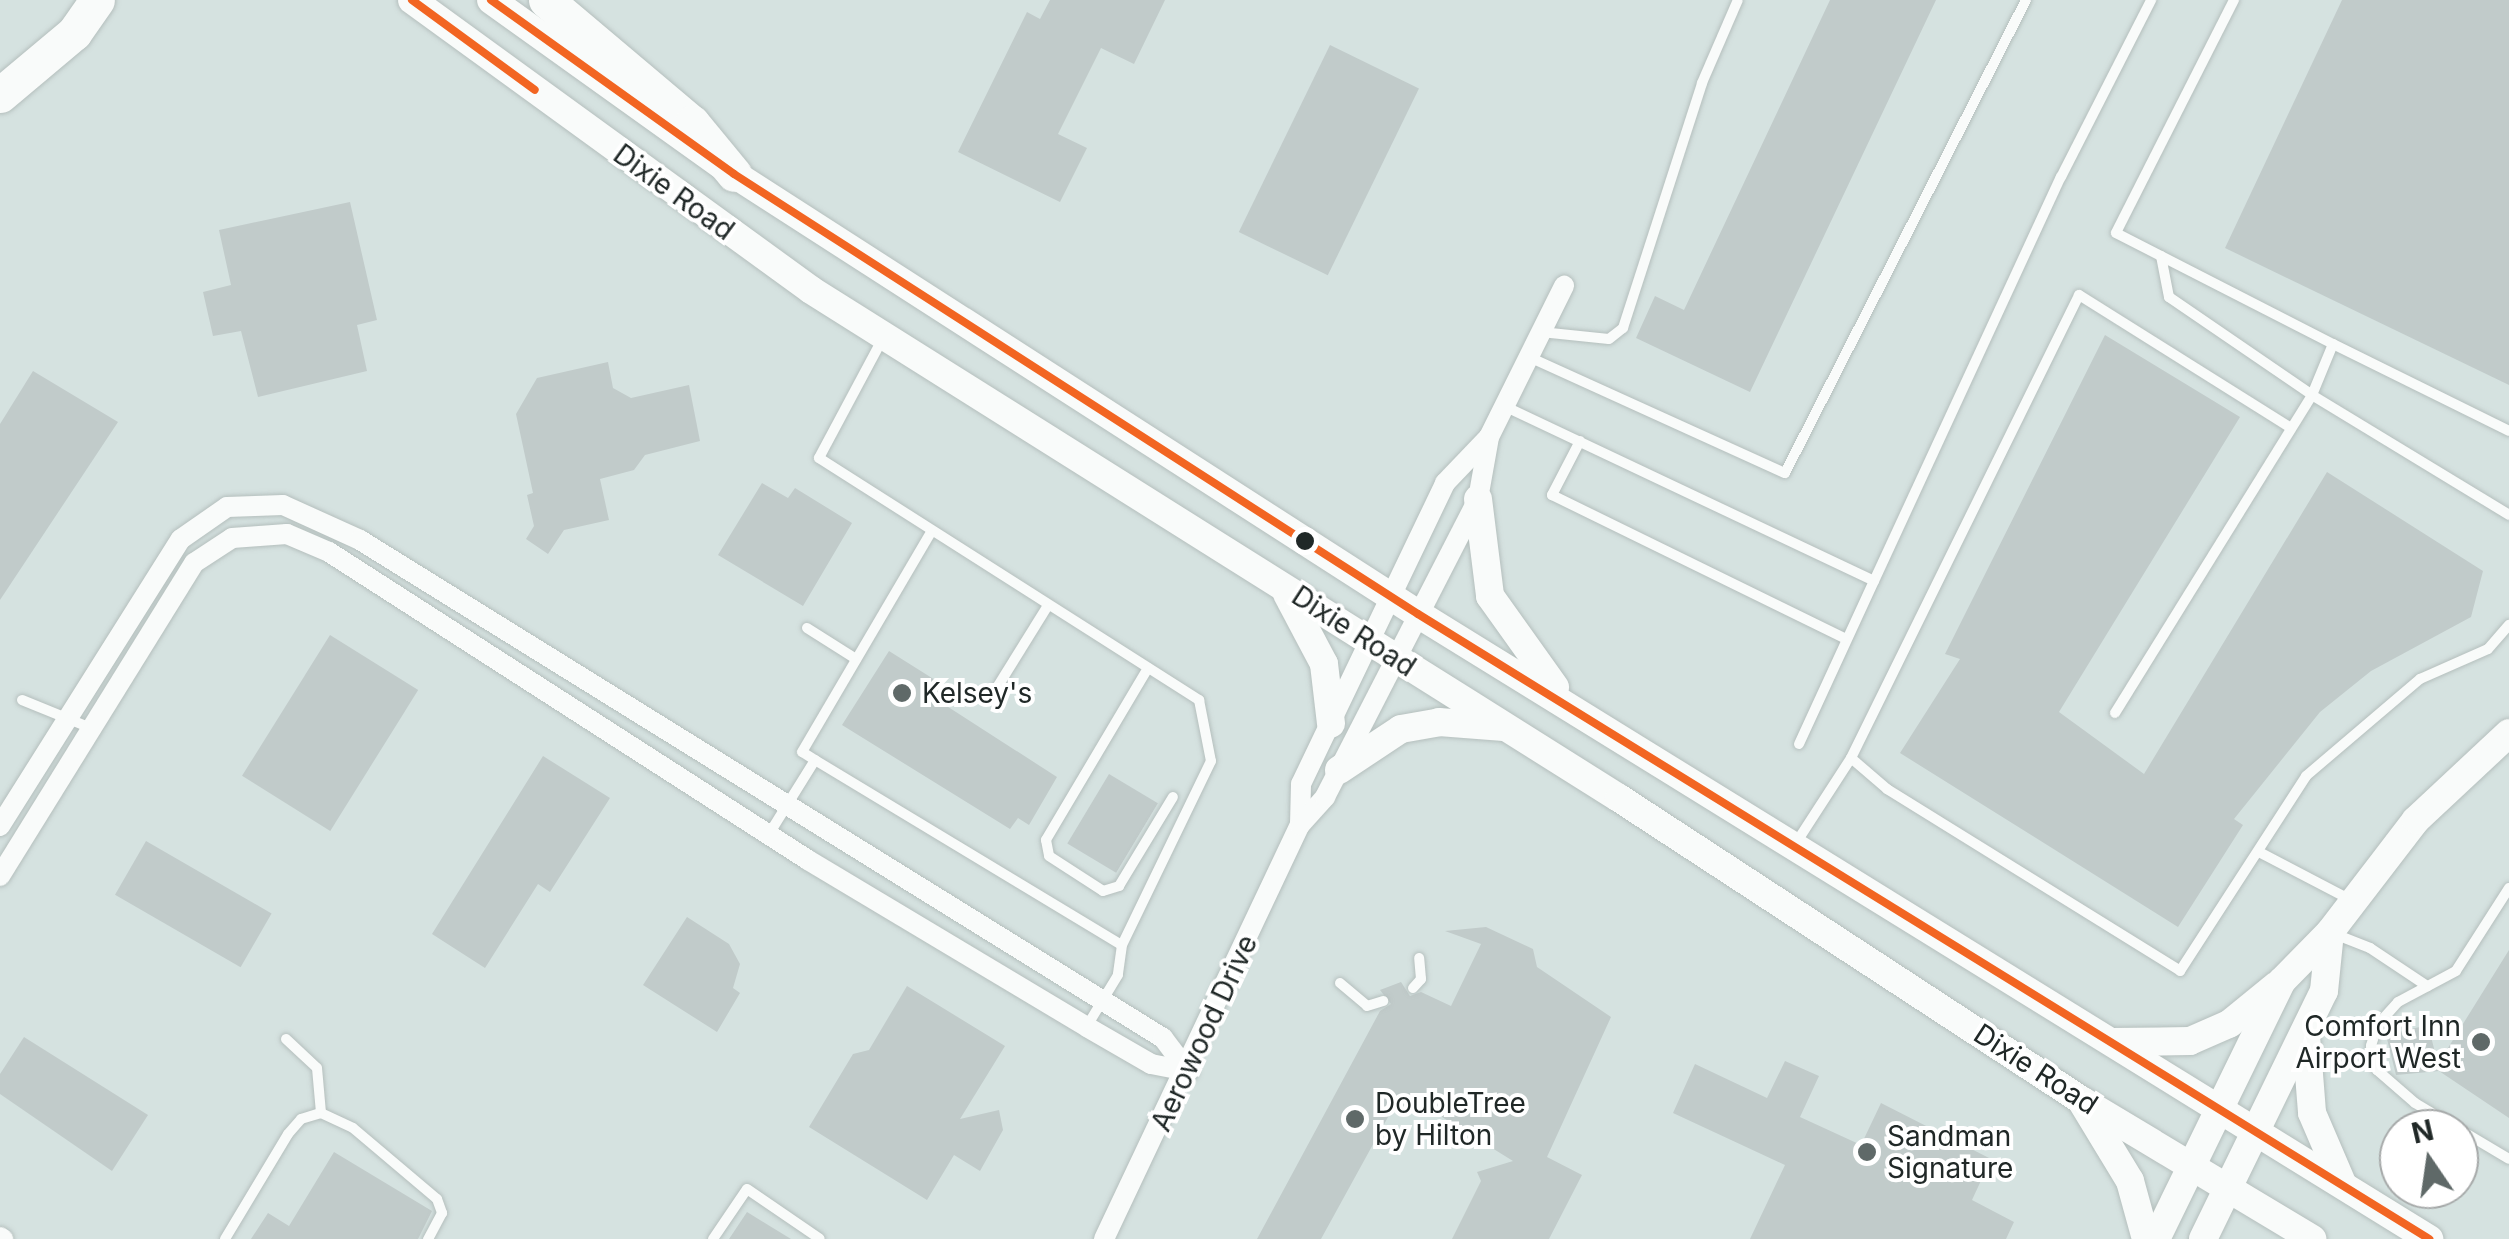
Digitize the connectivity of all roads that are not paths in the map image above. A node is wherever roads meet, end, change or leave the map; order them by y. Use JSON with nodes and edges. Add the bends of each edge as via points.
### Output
{"nodes":[{"id":1,"x":97,"y":0,"type":"edge"},
{"id":2,"x":412,"y":0,"type":"edge"},
{"id":3,"x":491,"y":0,"type":"edge"},
{"id":4,"x":546,"y":0,"type":"edge"},
{"id":5,"x":1738,"y":0,"type":"edge"},
{"id":6,"x":2026,"y":0,"type":"edge"},
{"id":7,"x":2151,"y":0,"type":"edge"},
{"id":8,"x":2234,"y":0,"type":"edge"},
{"id":9,"x":0,"y":95,"type":"edge"},
{"id":10,"x":734,"y":174,"type":"junction"},
{"id":11,"x":2162,"y":256,"type":"junction"},
{"id":12,"x":1564,"y":286,"type":"dead end"},
{"id":13,"x":1539,"y":332,"type":"junction"},
{"id":14,"x":884,"y":336,"type":"junction"},
{"id":15,"x":2333,"y":344,"type":"junction"},
{"id":16,"x":1528,"y":357,"type":"junction"},
{"id":17,"x":2312,"y":395,"type":"junction"},
{"id":18,"x":1504,"y":406,"type":"junction"},
{"id":19,"x":2291,"y":428,"type":"junction"},
{"id":20,"x":2509,"y":430,"type":"edge"},
{"id":21,"x":1490,"y":437,"type":"junction"},
{"id":22,"x":1580,"y":441,"type":"junction"},
{"id":23,"x":1478,"y":498,"type":"junction"},
{"id":24,"x":2509,"y":516,"type":"edge"},
{"id":25,"x":930,"y":534,"type":"junction"},
{"id":26,"x":360,"y":540,"type":"junction"},
{"id":27,"x":346,"y":562,"type":"junction"},
{"id":28,"x":1874,"y":582,"type":"junction"},
{"id":29,"x":1280,"y":584,"type":"junction"},
{"id":30,"x":1390,"y":596,"type":"junction"},
{"id":31,"x":1047,"y":606,"type":"junction"},
{"id":32,"x":1418,"y":614,"type":"junction"},
{"id":33,"x":2509,"y":626,"type":"edge"},
{"id":34,"x":807,"y":628,"type":"dead end"},
{"id":35,"x":1846,"y":640,"type":"junction"},
{"id":36,"x":1368,"y":642,"type":"junction"},
{"id":37,"x":1395,"y":658,"type":"junction"},
{"id":38,"x":856,"y":659,"type":"junction"},
{"id":39,"x":1148,"y":668,"type":"junction"},
{"id":40,"x":576,"y":677,"type":"junction"},
{"id":41,"x":992,"y":694,"type":"dead end"},
{"id":42,"x":22,"y":700,"type":"dead end"},
{"id":43,"x":560,"y":700,"type":"junction"},
{"id":44,"x":1569,"y":702,"type":"junction"},
{"id":45,"x":2115,"y":713,"type":"dead end"},
{"id":46,"x":69,"y":718,"type":"junction"},
{"id":47,"x":1331,"y":724,"type":"junction"},
{"id":48,"x":91,"y":728,"type":"junction"},
{"id":49,"x":1507,"y":728,"type":"junction"},
{"id":50,"x":2509,"y":733,"type":"edge"},
{"id":51,"x":1799,"y":744,"type":"dead end"},
{"id":52,"x":1851,"y":758,"type":"junction"},
{"id":53,"x":814,"y":760,"type":"junction"},
{"id":54,"x":1338,"y":770,"type":"junction"},
{"id":55,"x":1172,"y":796,"type":"dead end"},
{"id":56,"x":784,"y":808,"type":"junction"},
{"id":57,"x":1300,"y":825,"type":"junction"},
{"id":58,"x":0,"y":826,"type":"edge"},
{"id":59,"x":769,"y":834,"type":"junction"},
{"id":60,"x":1796,"y":844,"type":"junction"},
{"id":61,"x":2259,"y":852,"type":"junction"},
{"id":62,"x":0,"y":876,"type":"edge"},
{"id":63,"x":2509,"y":888,"type":"edge"},
{"id":64,"x":2352,"y":901,"type":"junction"},
{"id":65,"x":2330,"y":932,"type":"junction"},
{"id":66,"x":1122,"y":945,"type":"junction"},
{"id":67,"x":1419,"y":958,"type":"dead end"},
{"id":68,"x":2282,"y":981,"type":"junction"},
{"id":69,"x":1340,"y":983,"type":"dead end"},
{"id":70,"x":2427,"y":986,"type":"junction"},
{"id":71,"x":1413,"y":988,"type":"dead end"},
{"id":72,"x":1383,"y":1001,"type":"dead end"},
{"id":73,"x":1100,"y":1002,"type":"junction"},
{"id":74,"x":1086,"y":1027,"type":"junction"},
{"id":75,"x":2306,"y":1027,"type":"junction"},
{"id":76,"x":286,"y":1039,"type":"dead end"},
{"id":77,"x":2112,"y":1042,"type":"junction"},
{"id":78,"x":1188,"y":1071,"type":"junction"},
{"id":79,"x":2081,"y":1100,"type":"junction"},
{"id":80,"x":2220,"y":1110,"type":"junction"},
{"id":81,"x":321,"y":1113,"type":"junction"},
{"id":82,"x":2256,"y":1131,"type":"junction"},
{"id":83,"x":2509,"y":1159,"type":"edge"},
{"id":84,"x":2192,"y":1162,"type":"junction"},
{"id":85,"x":2342,"y":1183,"type":"junction"},
{"id":86,"x":2228,"y":1186,"type":"junction"},
{"id":87,"x":225,"y":1239,"type":"edge"},
{"id":88,"x":428,"y":1239,"type":"edge"},
{"id":89,"x":713,"y":1239,"type":"edge"},
{"id":90,"x":820,"y":1239,"type":"edge"},
{"id":91,"x":1104,"y":1239,"type":"edge"},
{"id":92,"x":2146,"y":1239,"type":"edge"},
{"id":93,"x":2156,"y":1239,"type":"edge"},
{"id":94,"x":2203,"y":1239,"type":"edge"},
{"id":95,"x":2312,"y":1239,"type":"edge"},
{"id":96,"x":2429,"y":1239,"type":"edge"}],
"edges":[{"from":1,"to":9,"type":"highway","via":[[74,33]]},
{"from":2,"to":14,"type":"main road","name":"Dixie Road"},
{"from":3,"to":10,"type":"main road","name":"Dixie Road"},
{"from":4,"to":10,"type":"highway","via":[[692,123]]},
{"from":5,"to":13,"type":"lane","via":[[1702,83],[1623,328],[1609,338]]},
{"from":6,"to":16,"type":"lane","via":[[1785,473]]},
{"from":7,"to":28,"type":"lane"},
{"from":8,"to":11,"type":"lane","via":[[2116,233]]},
{"from":10,"to":30,"type":"main road","name":"Dixie Road"},
{"from":11,"to":15,"type":"lane"},
{"from":11,"to":17,"type":"lane","via":[[2169,297]]},
{"from":12,"to":13,"type":"street","name":"Aerowood Drive"},
{"from":13,"to":16,"type":"street","name":"Aerowood Drive"},
{"from":14,"to":25,"type":"lane","via":[[820,458],[886,496]]},
{"from":14,"to":29,"type":"main road","name":"Dixie Road"},
{"from":15,"to":17,"type":"lane"},
{"from":15,"to":20,"type":"lane"},
{"from":16,"to":18,"type":"street","name":"Aerowood Drive"},
{"from":17,"to":19,"type":"lane"},
{"from":17,"to":24,"type":"lane"},
{"from":18,"to":21,"type":"street","name":"Aerowood Drive"},
{"from":18,"to":22,"type":"lane"},
{"from":19,"to":45,"type":"lane"},
{"from":19,"to":52,"type":"lane","via":[[2079,294]]},
{"from":21,"to":23,"type":"street","name":"Aerowood Drive"},
{"from":21,"to":30,"type":"street","name":"Aerowood Drive","via":[[1445,483]]},
{"from":22,"to":28,"type":"lane"},
{"from":22,"to":35,"type":"lane","via":[[1552,495]]},
{"from":23,"to":32,"type":"street","name":"Aerowood Drive"},
{"from":23,"to":44,"type":"main road","via":[[1490,596]]},
{"from":25,"to":31,"type":"lane"},
{"from":25,"to":38,"type":"lane"},
{"from":26,"to":27,"type":"lane"},
{"from":26,"to":40,"type":"street"},
{"from":26,"to":46,"type":"street","via":[[268,502],[236,504],[201,520],[181,539]]},
{"from":27,"to":43,"type":"street"},
{"from":27,"to":48,"type":"street","via":[[276,532],[242,535],[212,548],[187,572]]},
{"from":28,"to":35,"type":"lane"},
{"from":29,"to":36,"type":"main road","name":"Dixie Road"},
{"from":29,"to":47,"type":"main road","via":[[1315,638],[1327,672]]},
{"from":30,"to":32,"type":"main road","name":"Dixie Road"},
{"from":30,"to":36,"type":"street","name":"Aerowood Drive"},
{"from":31,"to":39,"type":"lane"},
{"from":31,"to":41,"type":"lane"},
{"from":32,"to":37,"type":"street","name":"Aerowood Drive"},
{"from":32,"to":44,"type":"main road","name":"Dixie Road"},
{"from":33,"to":61,"type":"lane","via":[[2488,648],[2420,678],[2352,730],[2306,776]]},
{"from":34,"to":38,"type":"lane"},
{"from":35,"to":51,"type":"lane"},
{"from":36,"to":37,"type":"main road","name":"Dixie Road"},
{"from":36,"to":47,"type":"street","name":"Aerowood Drive"},
{"from":37,"to":49,"type":"main road","name":"Dixie Road"},
{"from":37,"to":54,"type":"street","name":"Aerowood Drive"},
{"from":38,"to":53,"type":"lane","via":[[802,752]]},
{"from":39,"to":55,"type":"lane","via":[[1046,840],[1050,856],[1103,892],[1119,886]]},
{"from":39,"to":66,"type":"lane","via":[[1199,700],[1211,762]]},
{"from":40,"to":43,"type":"lane"},
{"from":40,"to":56,"type":"street"},
{"from":42,"to":46,"type":"lane"},
{"from":43,"to":59,"type":"street"},
{"from":44,"to":60,"type":"main road","name":"Dixie Road"},
{"from":46,"to":48,"type":"lane"},
{"from":46,"to":58,"type":"street"},
{"from":47,"to":57,"type":"street","name":"Aerowood Drive","via":[[1301,784]]},
{"from":48,"to":62,"type":"street"},
{"from":49,"to":54,"type":"main road","via":[[1439,722],[1401,729]]},
{"from":49,"to":79,"type":"main road","name":"Dixie Road"},
{"from":50,"to":64,"type":"main road","via":[[2416,820]]},
{"from":52,"to":60,"type":"lane"},
{"from":52,"to":61,"type":"lane","via":[[1887,788],[2180,971]]},
{"from":53,"to":56,"type":"lane"},
{"from":53,"to":66,"type":"lane"},
{"from":54,"to":57,"type":"street","name":"Aerowood Drive"},
{"from":56,"to":59,"type":"lane"},
{"from":56,"to":73,"type":"street"},
{"from":57,"to":78,"type":"street","name":"Aerowood Drive"},
{"from":59,"to":74,"type":"street"},
{"from":60,"to":77,"type":"main road","name":"Dixie Road"},
{"from":61,"to":64,"type":"lane"},
{"from":63,"to":70,"type":"lane","via":[[2456,971]]},
{"from":64,"to":65,"type":"main road"},
{"from":65,"to":68,"type":"main road"},
{"from":65,"to":70,"type":"lane","via":[[2370,948]]},
{"from":65,"to":75,"type":"main road","via":[[2324,991]]},
{"from":66,"to":73,"type":"lane","via":[[1118,975]]},
{"from":67,"to":71,"type":"lane"},
{"from":68,"to":77,"type":"main road","via":[[2229,1024],[2190,1041]]},
{"from":68,"to":80,"type":"main road"},
{"from":69,"to":72,"type":"lane","via":[[1367,1006]]},
{"from":70,"to":83,"type":"lane","via":[[2378,1024],[2371,1046],[2377,1070],[2415,1102]]},
{"from":73,"to":74,"type":"lane"},
{"from":73,"to":78,"type":"street","via":[[1163,1038]]},
{"from":74,"to":78,"type":"street","via":[[1151,1064]]},
{"from":75,"to":82,"type":"main road"},
{"from":75,"to":85,"type":"main road","via":[[2312,1112]]},
{"from":76,"to":81,"type":"lane","via":[[317,1068]]},
{"from":77,"to":80,"type":"main road","name":"Dixie Road"},
{"from":78,"to":91,"type":"street","name":"Aerowood Drive"},
{"from":79,"to":84,"type":"main road","name":"Dixie Road"},
{"from":79,"to":92,"type":"main road","via":[[2130,1181]]},
{"from":80,"to":82,"type":"main road","name":"Dixie Road"},
{"from":80,"to":84,"type":"main road"},
{"from":81,"to":87,"type":"lane","via":[[302,1119],[288,1134]]},
{"from":81,"to":88,"type":"lane","via":[[353,1128],[438,1199],[442,1214]]},
{"from":82,"to":85,"type":"main road","name":"Dixie Road"},
{"from":82,"to":86,"type":"main road"},
{"from":84,"to":86,"type":"main road","name":"Dixie Road"},
{"from":84,"to":93,"type":"main road"},
{"from":85,"to":96,"type":"main road","name":"Dixie Road"},
{"from":86,"to":94,"type":"main road"},
{"from":86,"to":95,"type":"main road","name":"Dixie Road"},
{"from":89,"to":90,"type":"lane","via":[[747,1189]]}]}
